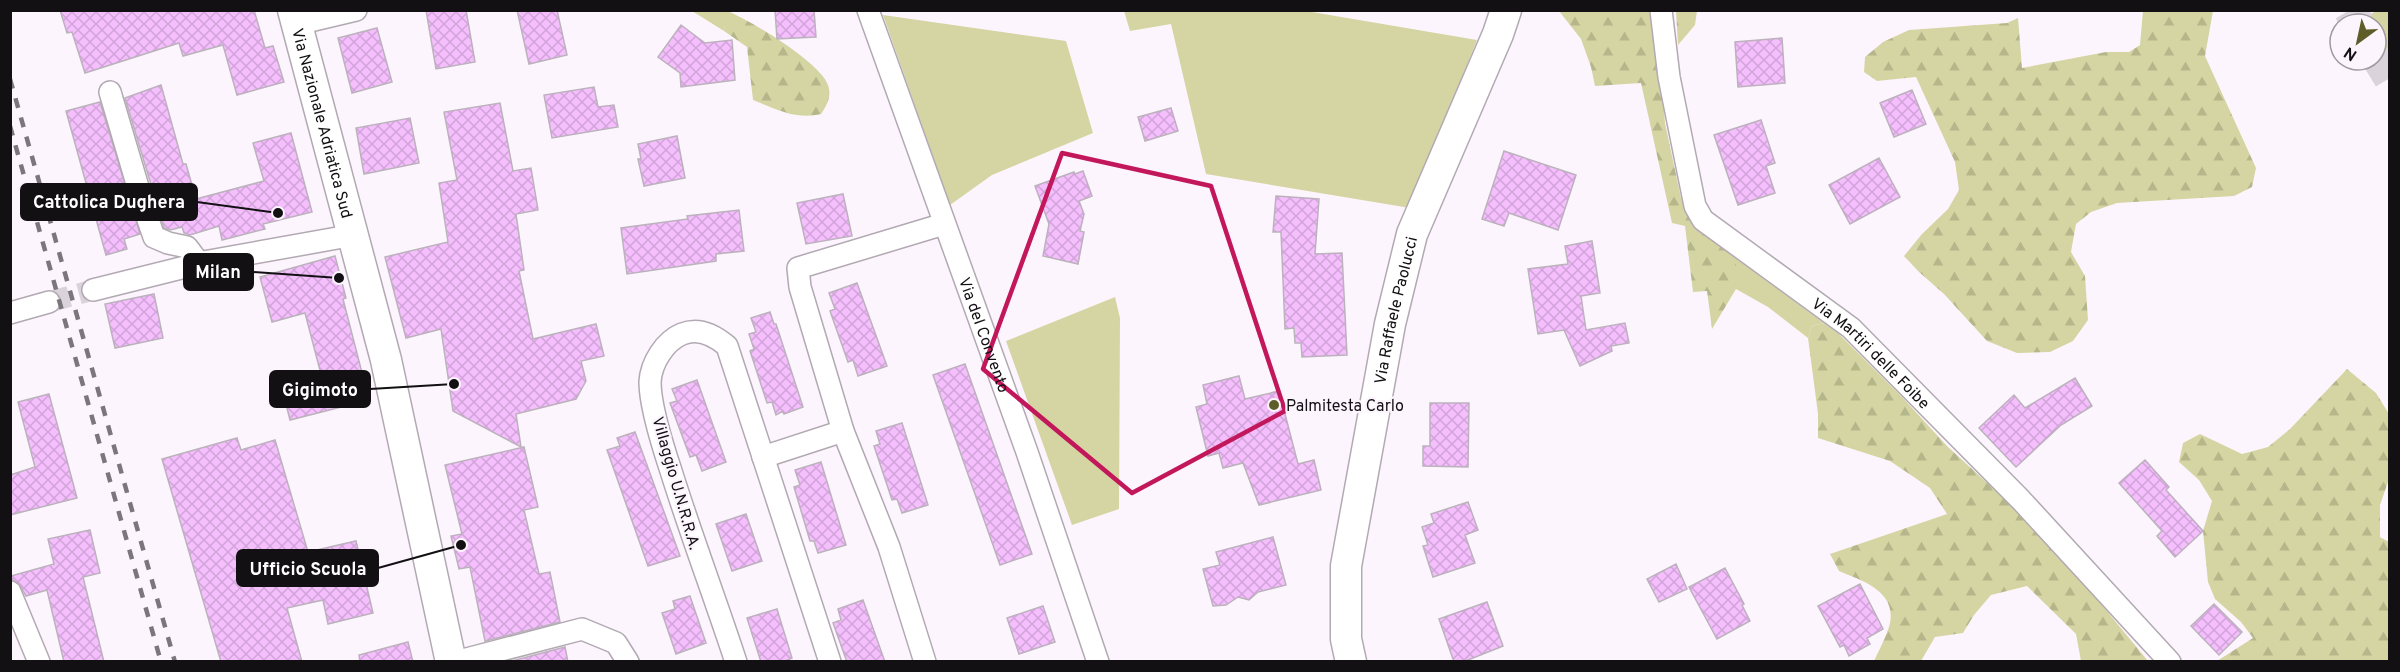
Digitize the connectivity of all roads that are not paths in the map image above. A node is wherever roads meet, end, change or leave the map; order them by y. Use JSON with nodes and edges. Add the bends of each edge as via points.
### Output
{"nodes":[{"id":1,"x":356,"y":10,"type":"edge"},
{"id":2,"x":868,"y":10,"type":"edge"},
{"id":3,"x":1506,"y":10,"type":"edge"},
{"id":4,"x":1661,"y":10,"type":"edge"},
{"id":5,"x":295,"y":17,"type":"edge"},
{"id":6,"x":110,"y":92,"type":"dead end"},
{"id":7,"x":944,"y":224,"type":"junction"},
{"id":8,"x":354,"y":234,"type":"junction"},
{"id":9,"x":199,"y":263,"type":"junction"},
{"id":10,"x":93,"y":290,"type":"tunnel mouth"},
{"id":11,"x":49,"y":302,"type":"tunnel mouth"},
{"id":12,"x":10,"y":314,"type":"edge"},
{"id":13,"x":843,"y":431,"type":"junction"},
{"id":14,"x":763,"y":457,"type":"junction"},
{"id":15,"x":10,"y":592,"type":"edge"},
{"id":16,"x":16,"y":624,"type":"edge"},
{"id":17,"x":39,"y":662,"type":"edge"},
{"id":18,"x":453,"y":662,"type":"edge"},
{"id":19,"x":628,"y":662,"type":"edge"},
{"id":20,"x":736,"y":662,"type":"edge"},
{"id":21,"x":830,"y":662,"type":"edge"},
{"id":22,"x":925,"y":662,"type":"edge"},
{"id":23,"x":1098,"y":662,"type":"edge"},
{"id":24,"x":1351,"y":662,"type":"edge"},
{"id":25,"x":2170,"y":662,"type":"edge"}],
"edges":[{"from":1,"to":5,"type":"street"},
{"from":2,"to":7,"type":"street","name":"Via del Convento"},
{"from":3,"to":24,"type":"main road","name":"Via Raffaele Paolucci","via":[[1412,234],[1390,324],[1346,566],[1346,639]]},
{"from":4,"to":25,"type":"street","name":"Via Martiri delle Foibe","via":[[1669,77],[1695,206],[1704,220],[1851,328],[2021,500]]},
{"from":5,"to":8,"type":"main road","name":"Via Nazionale Adriatica Sud"},
{"from":6,"to":9,"type":"street","via":[[154,237],[187,247]]},
{"from":7,"to":13,"type":"street","via":[[798,268],[800,287]]},
{"from":7,"to":23,"type":"street","name":"Via del Convento"},
{"from":8,"to":9,"type":"street"},
{"from":8,"to":18,"type":"main road","name":"Via Nazionale Adriatica Sud","via":[[406,443]]},
{"from":9,"to":10,"type":"street"},
{"from":11,"to":12,"type":"street"},
{"from":13,"to":14,"type":"street"},
{"from":13,"to":22,"type":"street","via":[[889,547]]},
{"from":14,"to":20,"type":"street","name":"Villaggio U.N.R.R.A.","via":[[727,346],[703,332],[690,331],[669,341],[650,381],[660,435]]},
{"from":14,"to":21,"type":"street","name":"Villaggio U.N.R.R.A."},
{"from":15,"to":16,"type":"street"},
{"from":16,"to":17,"type":"street"},
{"from":18,"to":19,"type":"street","via":[[582,629],[616,644]]}]}
